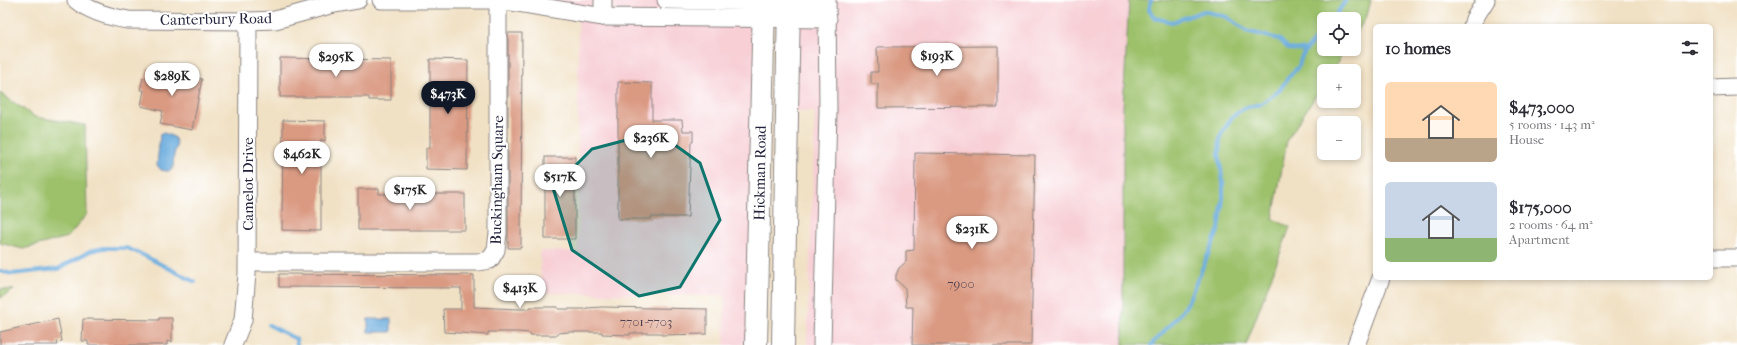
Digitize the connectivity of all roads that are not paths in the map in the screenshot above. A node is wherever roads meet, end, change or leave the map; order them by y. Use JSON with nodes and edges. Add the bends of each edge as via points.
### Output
{"nodes":[{"id":1,"x":76,"y":0,"type":"edge"},
{"id":2,"x":358,"y":0,"type":"edge"},
{"id":3,"x":381,"y":0,"type":"edge"},
{"id":4,"x":490,"y":0,"type":"edge"},
{"id":5,"x":499,"y":0,"type":"edge"},
{"id":6,"x":603,"y":0,"type":"edge"},
{"id":7,"x":666,"y":0,"type":"edge"},
{"id":8,"x":1486,"y":0,"type":"edge"},
{"id":9,"x":764,"y":6,"type":"edge"},
{"id":10,"x":789,"y":7,"type":"edge"},
{"id":11,"x":827,"y":7,"type":"edge"},
{"id":12,"x":603,"y":17,"type":"junction"},
{"id":13,"x":248,"y":21,"type":"junction"},
{"id":14,"x":1473,"y":24,"type":"edge"},
{"id":15,"x":1713,"y":88,"type":"edge"},
{"id":16,"x":1737,"y":88,"type":"edge"},
{"id":17,"x":1713,"y":258,"type":"edge"},
{"id":18,"x":1737,"y":258,"type":"edge"},
{"id":19,"x":248,"y":262,"type":"junction"},
{"id":20,"x":1380,"y":280,"type":"edge"},
{"id":21,"x":233,"y":345,"type":"edge"},
{"id":22,"x":756,"y":345,"type":"edge"},
{"id":23,"x":783,"y":345,"type":"edge"},
{"id":24,"x":822,"y":345,"type":"edge"},
{"id":25,"x":1356,"y":345,"type":"edge"}],
"edges":[{"from":1,"to":13,"type":"street","name":"Canterbury Road","via":[[83,6],[109,17],[128,20]]},
{"from":2,"to":13,"type":"street","name":"Canterbury Road","via":[[275,20]]},
{"from":3,"to":4,"type":"street"},
{"from":5,"to":12,"type":"street"},
{"from":5,"to":19,"type":"street","name":"Buckingham Square","via":[[498,233],[496,250],[490,260]]},
{"from":6,"to":12,"type":"street"},
{"from":7,"to":9,"type":"street"},
{"from":8,"to":14,"type":"street"},
{"from":9,"to":10,"type":"street"},
{"from":9,"to":12,"type":"street"},
{"from":9,"to":22,"type":"main road","name":"Hickman Road"},
{"from":10,"to":11,"type":"street"},
{"from":10,"to":23,"type":"main road","name":"Hickman Road"},
{"from":11,"to":24,"type":"street","via":[[828,125]]},
{"from":13,"to":19,"type":"street","name":"Camelot Drive"},
{"from":15,"to":16,"type":"street"},
{"from":17,"to":18,"type":"street"},
{"from":19,"to":21,"type":"street","name":"Camelot Drive","via":[[243,320]]},
{"from":20,"to":25,"type":"street"}]}
